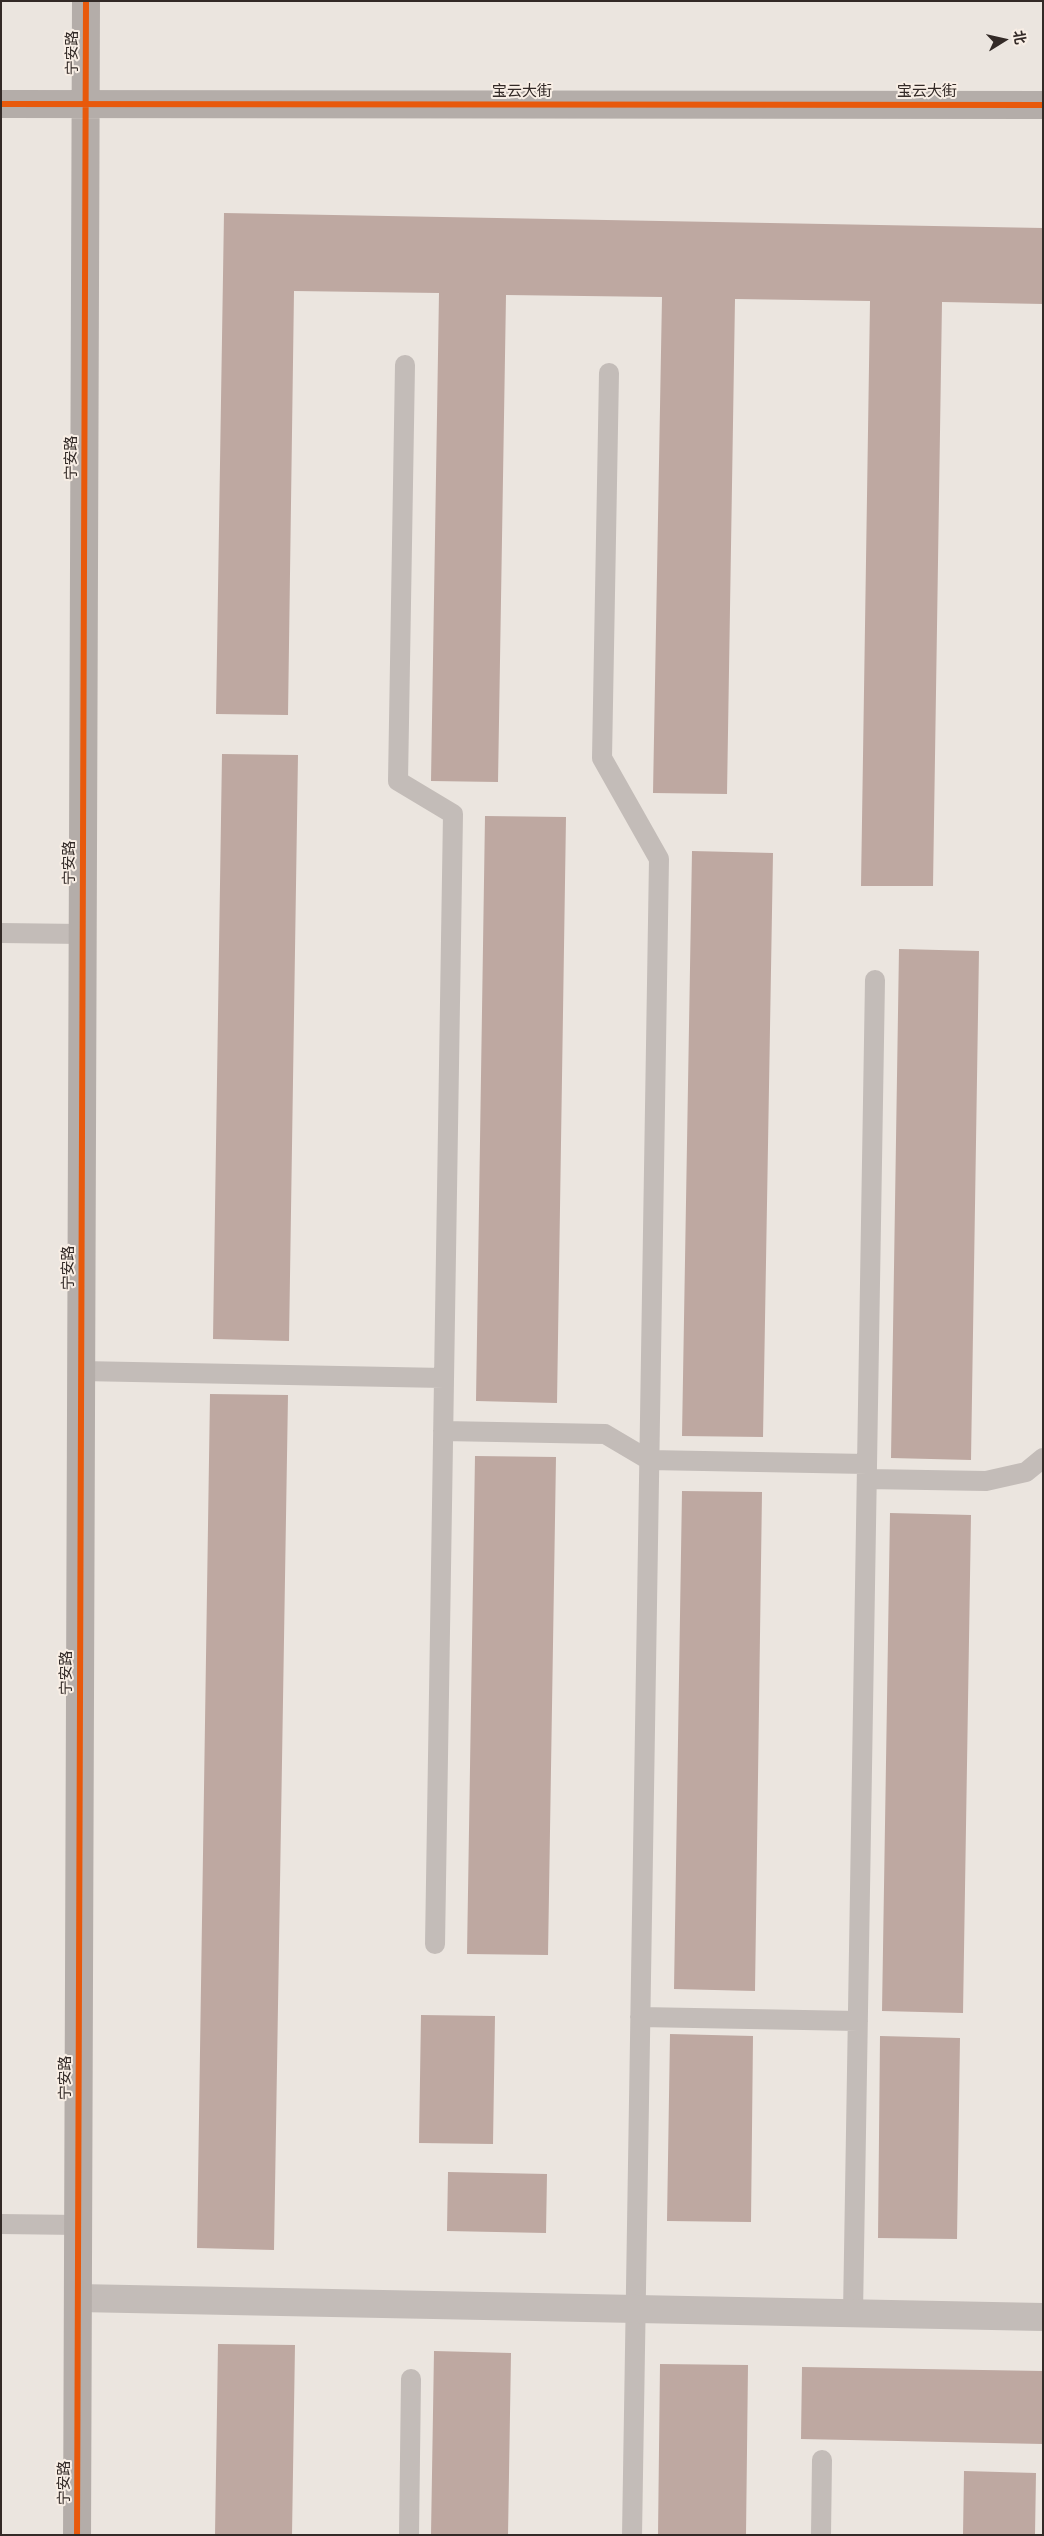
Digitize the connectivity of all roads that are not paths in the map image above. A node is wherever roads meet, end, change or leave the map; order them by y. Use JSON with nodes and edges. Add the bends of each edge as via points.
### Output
{"nodes":[{"id":1,"x":86,"y":1,"type":"edge"},
{"id":2,"x":1,"y":104,"type":"edge"},
{"id":3,"x":86,"y":104,"type":"junction"},
{"id":4,"x":1043,"y":105,"type":"edge"},
{"id":5,"x":405,"y":365,"type":"dead end"},
{"id":6,"x":609,"y":374,"type":"dead end"},
{"id":7,"x":1,"y":933,"type":"edge"},
{"id":8,"x":82,"y":934,"type":"junction"},
{"id":9,"x":875,"y":980,"type":"dead end"},
{"id":10,"x":81,"y":1371,"type":"junction"},
{"id":11,"x":444,"y":1378,"type":"junction"},
{"id":12,"x":443,"y":1431,"type":"junction"},
{"id":13,"x":1043,"y":1458,"type":"edge"},
{"id":14,"x":649,"y":1460,"type":"junction"},
{"id":15,"x":867,"y":1472,"type":"junction"},
{"id":16,"x":435,"y":1944,"type":"dead end"},
{"id":17,"x":640,"y":2017,"type":"junction"},
{"id":18,"x":858,"y":2021,"type":"junction"},
{"id":19,"x":1,"y":2224,"type":"edge"},
{"id":20,"x":78,"y":2225,"type":"junction"},
{"id":21,"x":78,"y":2298,"type":"junction"},
{"id":22,"x":636,"y":2309,"type":"junction"},
{"id":23,"x":853,"y":2313,"type":"junction"},
{"id":24,"x":1043,"y":2317,"type":"edge"},
{"id":25,"x":411,"y":2379,"type":"dead end"},
{"id":26,"x":822,"y":2460,"type":"dead end"},
{"id":27,"x":77,"y":2535,"type":"edge"},
{"id":28,"x":409,"y":2535,"type":"edge"},
{"id":29,"x":632,"y":2535,"type":"edge"},
{"id":30,"x":821,"y":2535,"type":"edge"}],
"edges":[{"from":1,"to":3,"type":"street","name":"宁安路"},
{"from":2,"to":3,"type":"street","name":"宝云大街"},
{"from":3,"to":4,"type":"street","name":"宝云大街"},
{"from":3,"to":8,"type":"street","name":"宁安路"},
{"from":5,"to":11,"type":"lane","via":[[398,781],[453,814]]},
{"from":6,"to":14,"type":"lane","via":[[602,758],[659,859]]},
{"from":7,"to":8,"type":"lane"},
{"from":8,"to":10,"type":"street","name":"宁安路"},
{"from":9,"to":15,"type":"lane"},
{"from":10,"to":11,"type":"lane"},
{"from":10,"to":20,"type":"street","name":"宁安路"},
{"from":11,"to":12,"type":"lane"},
{"from":12,"to":14,"type":"lane","via":[[605,1434]]},
{"from":12,"to":16,"type":"lane"},
{"from":13,"to":15,"type":"lane","via":[[1026,1472],[986,1481]]},
{"from":14,"to":15,"type":"lane"},
{"from":14,"to":17,"type":"lane"},
{"from":15,"to":18,"type":"lane"},
{"from":17,"to":18,"type":"lane"},
{"from":17,"to":22,"type":"lane"},
{"from":18,"to":23,"type":"lane"},
{"from":19,"to":20,"type":"lane"},
{"from":20,"to":21,"type":"street","name":"宁安路"},
{"from":21,"to":22,"type":"street"},
{"from":21,"to":27,"type":"street","name":"宁安路"},
{"from":22,"to":23,"type":"street"},
{"from":22,"to":29,"type":"lane"},
{"from":23,"to":24,"type":"street"},
{"from":25,"to":28,"type":"lane"},
{"from":26,"to":30,"type":"lane"}]}
